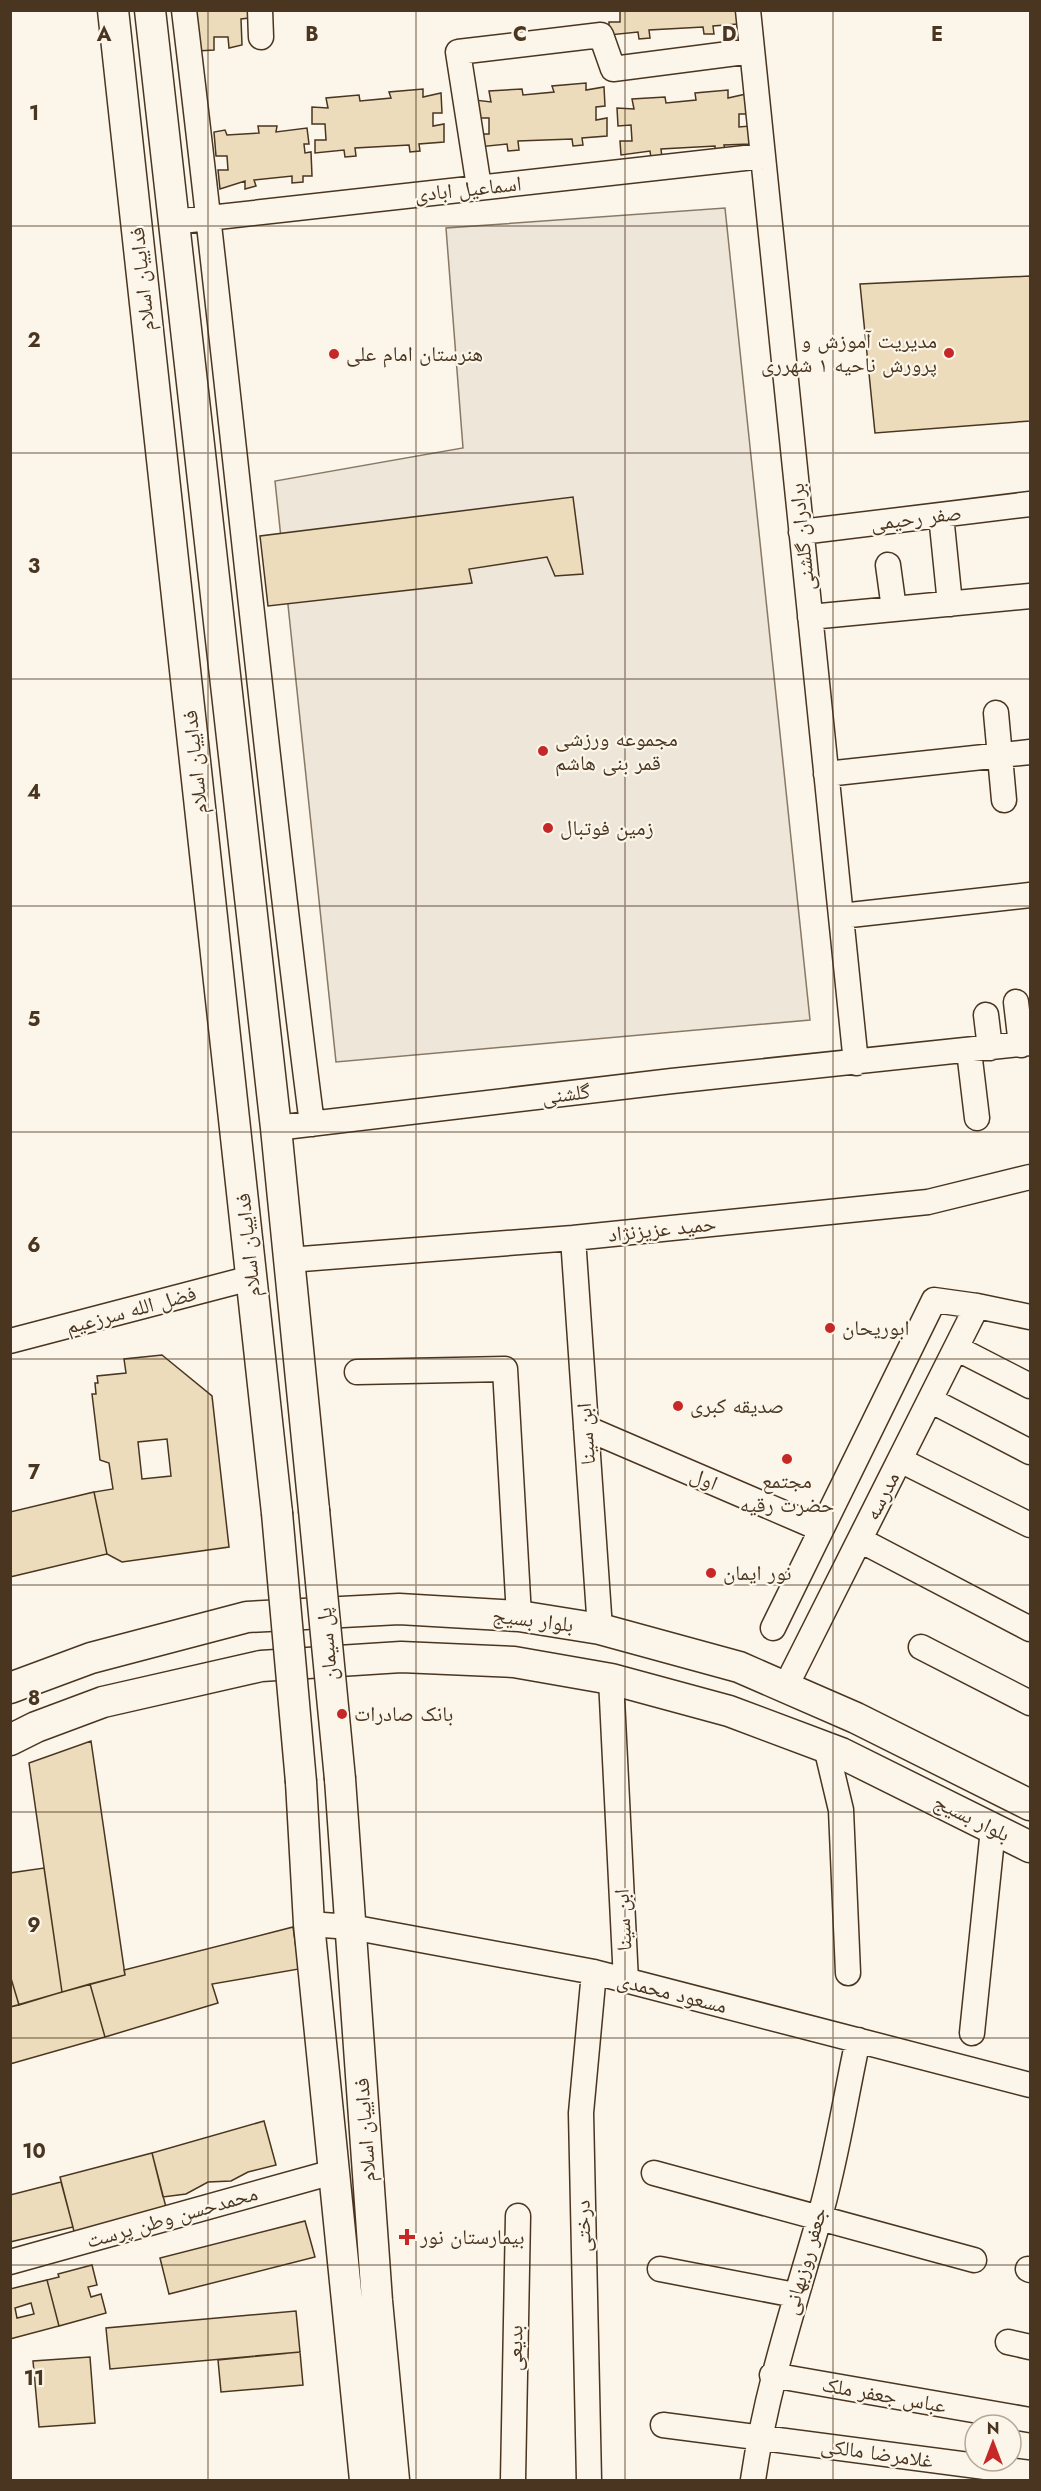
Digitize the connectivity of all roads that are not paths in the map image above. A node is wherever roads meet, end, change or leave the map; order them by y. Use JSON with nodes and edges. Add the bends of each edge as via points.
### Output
{"nodes":[{"id":1,"x":113,"y":10,"type":"edge"},
{"id":2,"x":150,"y":10,"type":"edge"},
{"id":3,"x":184,"y":10,"type":"edge"},
{"id":4,"x":260,"y":10,"type":"edge"},
{"id":5,"x":748,"y":10,"type":"edge"},
{"id":6,"x":261,"y":38,"type":"dead end"},
{"id":7,"x":752,"y":51,"type":"junction"},
{"id":8,"x":763,"y":156,"type":"junction"},
{"id":9,"x":478,"y":188,"type":"junction"},
{"id":10,"x":209,"y":218,"type":"junction"},
{"id":11,"x":173,"y":222,"type":"junction"},
{"id":12,"x":1030,"y":504,"type":"edge"},
{"id":13,"x":941,"y":515,"type":"junction"},
{"id":14,"x":801,"y":532,"type":"junction"},
{"id":15,"x":888,"y":565,"type":"dead end"},
{"id":16,"x":1030,"y":596,"type":"edge"},
{"id":17,"x":950,"y":604,"type":"junction"},
{"id":18,"x":894,"y":609,"type":"junction"},
{"id":19,"x":810,"y":617,"type":"junction"},
{"id":20,"x":996,"y":713,"type":"dead end"},
{"id":21,"x":1030,"y":752,"type":"edge"},
{"id":22,"x":1001,"y":755,"type":"junction"},
{"id":23,"x":826,"y":774,"type":"junction"},
{"id":24,"x":1004,"y":800,"type":"dead end"},
{"id":25,"x":1030,"y":901,"type":"edge"},
{"id":26,"x":841,"y":916,"type":"junction"},
{"id":27,"x":1016,"y":1002,"type":"dead end"},
{"id":28,"x":986,"y":1015,"type":"dead end"},
{"id":29,"x":1026,"y":1044,"type":"edge"},
{"id":30,"x":980,"y":1049,"type":"junction"},
{"id":31,"x":856,"y":1063,"type":"junction"},
{"id":32,"x":977,"y":1118,"type":"dead end"},
{"id":33,"x":312,"y":1124,"type":"junction"},
{"id":34,"x":276,"y":1128,"type":"junction"},
{"id":35,"x":1030,"y":1177,"type":"edge"},
{"id":36,"x":573,"y":1238,"type":"junction"},
{"id":37,"x":289,"y":1260,"type":"junction"},
{"id":38,"x":251,"y":1278,"type":"junction"},
{"id":39,"x":977,"y":1306,"type":"junction"},
{"id":40,"x":1030,"y":1317,"type":"edge"},
{"id":41,"x":10,"y":1341,"type":"edge"},
{"id":42,"x":956,"y":1348,"type":"junction"},
{"id":43,"x":357,"y":1372,"type":"dead end"},
{"id":44,"x":1030,"y":1386,"type":"edge"},
{"id":45,"x":930,"y":1400,"type":"junction"},
{"id":46,"x":586,"y":1428,"type":"junction"},
{"id":47,"x":1030,"y":1452,"type":"edge"},
{"id":48,"x":900,"y":1461,"type":"junction"},
{"id":49,"x":314,"y":1510,"type":"joint"},
{"id":50,"x":277,"y":1513,"type":"joint"},
{"id":51,"x":1030,"y":1525,"type":"edge"},
{"id":52,"x":821,"y":1530,"type":"junction"},
{"id":53,"x":860,"y":1540,"type":"junction"},
{"id":54,"x":519,"y":1616,"type":"junction"},
{"id":55,"x":773,"y":1628,"type":"dead end"},
{"id":56,"x":600,"y":1629,"type":"junction"},
{"id":57,"x":1030,"y":1629,"type":"edge"},
{"id":58,"x":921,"y":1647,"type":"dead end"},
{"id":59,"x":611,"y":1679,"type":"junction"},
{"id":60,"x":786,"y":1686,"type":"junction"},
{"id":61,"x":10,"y":1688,"type":"edge"},
{"id":62,"x":1030,"y":1703,"type":"edge"},
{"id":63,"x":10,"y":1740,"type":"edge"},
{"id":64,"x":826,"y":1747,"type":"junction"},
{"id":65,"x":340,"y":1779,"type":"joint"},
{"id":66,"x":301,"y":1782,"type":"joint"},
{"id":67,"x":1030,"y":1805,"type":"edge"},
{"id":68,"x":993,"y":1829,"type":"junction"},
{"id":69,"x":1030,"y":1847,"type":"edge"},
{"id":70,"x":309,"y":1924,"type":"junction"},
{"id":71,"x":351,"y":1927,"type":"junction"},
{"id":72,"x":594,"y":1972,"type":"junction"},
{"id":73,"x":848,"y":1973,"type":"dead end"},
{"id":74,"x":626,"y":1981,"type":"junction"},
{"id":75,"x":972,"y":2033,"type":"dead end"},
{"id":76,"x":858,"y":2040,"type":"junction"},
{"id":77,"x":1030,"y":2085,"type":"edge"},
{"id":78,"x":333,"y":2172,"type":"junction"},
{"id":79,"x":654,"y":2174,"type":"dead end"},
{"id":80,"x":518,"y":2216,"type":"dead end"},
{"id":81,"x":820,"y":2217,"type":"junction"},
{"id":82,"x":974,"y":2260,"type":"dead end"},
{"id":83,"x":10,"y":2262,"type":"edge"},
{"id":84,"x":660,"y":2269,"type":"dead end"},
{"id":85,"x":795,"y":2295,"type":"junction"},
{"id":86,"x":772,"y":2375,"type":"junction"},
{"id":87,"x":1030,"y":2420,"type":"edge"},
{"id":88,"x":663,"y":2425,"type":"dead end"},
{"id":89,"x":759,"y":2437,"type":"junction"},
{"id":90,"x":1030,"y":2473,"type":"edge"},
{"id":91,"x":364,"y":2481,"type":"edge"},
{"id":92,"x":394,"y":2481,"type":"edge"},
{"id":93,"x":513,"y":2481,"type":"edge"},
{"id":94,"x":589,"y":2481,"type":"edge"},
{"id":95,"x":753,"y":2481,"type":"edge"}],
"edges":[{"from":1,"to":38,"type":"main road","name":"فداییان اسلام"},
{"from":2,"to":11,"type":"main road","name":"فداییان اسلام"},
{"from":3,"to":10,"type":"street"},
{"from":4,"to":6,"type":"street"},
{"from":5,"to":7,"type":"street","name":"برادران گلشنی"},
{"from":7,"to":8,"type":"street","name":"برادران گلشنی"},
{"from":7,"to":9,"type":"street","via":[[614,69],[601,35],[458,52]]},
{"from":8,"to":9,"type":"street","name":"اسماعیل ابادی"},
{"from":8,"to":14,"type":"street","name":"برادران گلشنی"},
{"from":9,"to":10,"type":"street","name":"اسماعیل ابادی"},
{"from":10,"to":11,"type":"street","name":"اسماعیل ابادی"},
{"from":10,"to":33,"type":"street","via":[[277,853]]},
{"from":11,"to":34,"type":"main road","name":"فداییان اسلام"},
{"from":12,"to":13,"type":"street","name":"صفر رحیمی"},
{"from":13,"to":14,"type":"street","name":"صفر رحیمی"},
{"from":13,"to":17,"type":"street"},
{"from":14,"to":19,"type":"street","name":"برادران گلشنی"},
{"from":15,"to":18,"type":"street"},
{"from":16,"to":17,"type":"street"},
{"from":17,"to":18,"type":"street"},
{"from":18,"to":19,"type":"street"},
{"from":19,"to":23,"type":"street","name":"برادران گلشنی"},
{"from":20,"to":22,"type":"street"},
{"from":21,"to":22,"type":"street"},
{"from":22,"to":23,"type":"street"},
{"from":22,"to":24,"type":"street"},
{"from":23,"to":26,"type":"street","name":"برادران گلشنی"},
{"from":25,"to":26,"type":"street"},
{"from":26,"to":31,"type":"street","name":"برادران گلشنی"},
{"from":27,"to":29,"type":"street"},
{"from":28,"to":30,"type":"street"},
{"from":29,"to":30,"type":"street","name":"گلشنی"},
{"from":30,"to":31,"type":"street","name":"گلشنی"},
{"from":30,"to":32,"type":"street"},
{"from":31,"to":33,"type":"street","name":"گلشنی"},
{"from":33,"to":34,"type":"street","name":"گلشنی"},
{"from":34,"to":37,"type":"main road","name":"فداییان اسلام"},
{"from":35,"to":36,"type":"street","name":"حمید عزیزنژاد","via":[[928,1202]]},
{"from":36,"to":37,"type":"street","name":"حمید عزیزنژاد"},
{"from":36,"to":46,"type":"street","name":"ابن سینا"},
{"from":37,"to":49,"type":"main road","name":"فداییان اسلام"},
{"from":38,"to":41,"type":"street","name":"فضل الله سرزعیم"},
{"from":38,"to":50,"type":"main road","name":"فداییان اسلام"},
{"from":39,"to":40,"type":"street"},
{"from":39,"to":42,"type":"street","name":"مدرسه"},
{"from":39,"to":52,"type":"street","via":[[934,1300]]},
{"from":42,"to":44,"type":"street"},
{"from":42,"to":45,"type":"street","name":"مدرسه"},
{"from":43,"to":54,"type":"street","via":[[506,1369]]},
{"from":45,"to":47,"type":"street"},
{"from":45,"to":48,"type":"street","name":"مدرسه"},
{"from":46,"to":52,"type":"street","name":"اول"},
{"from":46,"to":56,"type":"street","name":"ابن سینا"},
{"from":48,"to":51,"type":"street"},
{"from":48,"to":53,"type":"street","name":"مدرسه"},
{"from":49,"to":65,"type":"main road","name":"پل سیمان","bridge":true},
{"from":50,"to":66,"type":"main road","name":"پل سیمان","bridge":true},
{"from":52,"to":55,"type":"street"},
{"from":53,"to":57,"type":"street"},
{"from":53,"to":60,"type":"street","name":"مدرسه"},
{"from":54,"to":56,"type":"main road","name":"بلوار بسیج"},
{"from":54,"to":61,"type":"main road","name":"بلوار بسیج","via":[[399,1610],[247,1617],[91,1658]]},
{"from":56,"to":60,"type":"main road","name":"بلوار بسیج","via":[[739,1667]]},
{"from":58,"to":62,"type":"street"},
{"from":59,"to":63,"type":"main road","name":"بلوار بسیج","via":[[514,1662],[401,1657],[261,1666],[103,1702]]},
{"from":59,"to":64,"type":"main road","name":"بلوار بسیج","via":[[729,1711]]},
{"from":59,"to":74,"type":"street","name":"ابن سینا"},
{"from":60,"to":67,"type":"main road","name":"بلوار بسیج"},
{"from":64,"to":68,"type":"main road","name":"بلوار بسیج"},
{"from":64,"to":73,"type":"street","via":[[842,1810]]},
{"from":65,"to":71,"type":"main road","name":"فداییان اسلام"},
{"from":66,"to":70,"type":"main road","name":"فداییان اسلام"},
{"from":68,"to":69,"type":"main road","name":"بلوار بسیج"},
{"from":68,"to":75,"type":"street"},
{"from":70,"to":71,"type":"street","name":"مسعود محمدی"},
{"from":70,"to":78,"type":"main road","name":"فداییان اسلام"},
{"from":71,"to":72,"type":"street","name":"مسعود محمدی"},
{"from":71,"to":92,"type":"main road","name":"فداییان اسلام","via":[[377,2301]]},
{"from":72,"to":74,"type":"street","name":"مسعود محمدی"},
{"from":72,"to":94,"type":"street","name":"درختی","via":[[581,2113]]},
{"from":74,"to":76,"type":"street","name":"مسعود محمدی"},
{"from":76,"to":77,"type":"street","name":"مسعود محمدی"},
{"from":76,"to":81,"type":"street","name":"جعفر روزبهانی"},
{"from":78,"to":83,"type":"street","name":"محمدحسن وطن پرست"},
{"from":78,"to":91,"type":"main road","name":"فداییان اسلام"},
{"from":79,"to":81,"type":"street"},
{"from":80,"to":93,"type":"street","name":"بدیعی"},
{"from":81,"to":82,"type":"street"},
{"from":81,"to":85,"type":"street","name":"جعفر روزبهانی"},
{"from":84,"to":85,"type":"street"},
{"from":85,"to":86,"type":"street","name":"جعفر روزبهانی"},
{"from":86,"to":87,"type":"street","name":"عباس جعفر ملک"},
{"from":86,"to":89,"type":"street","name":"جعفر روزبهانی"},
{"from":88,"to":89,"type":"street","name":"غلامرضا مالکی"},
{"from":89,"to":90,"type":"street","name":"غلامرضا مالکی"},
{"from":89,"to":95,"type":"street","name":"جعفر روزبهانی"}]}
